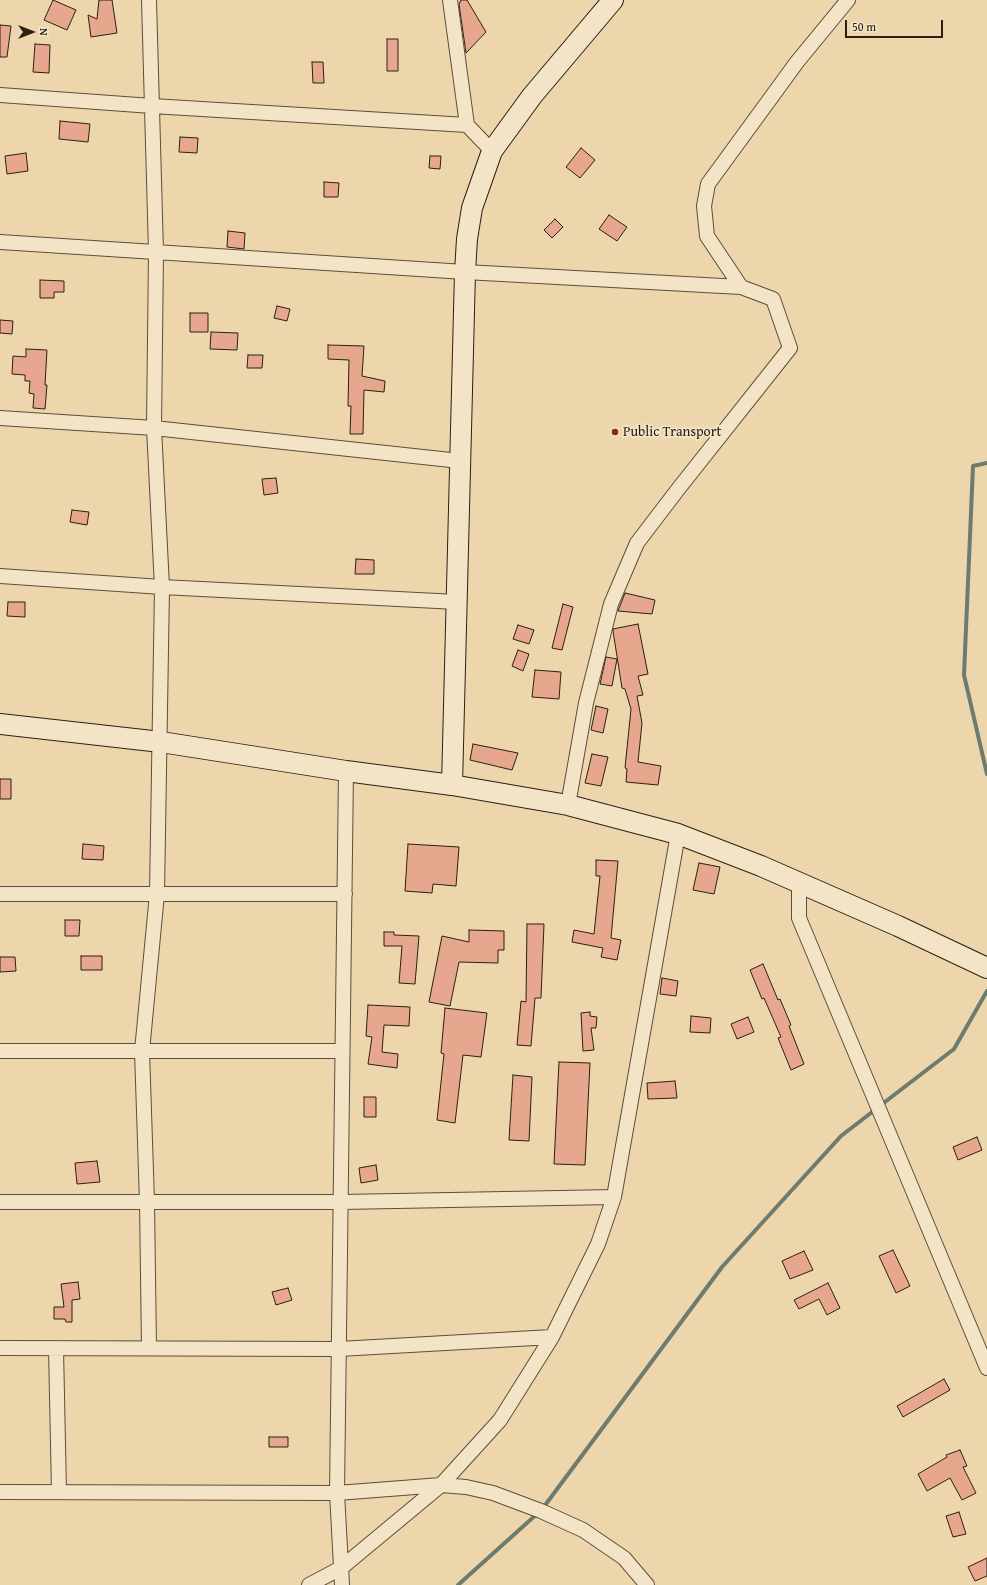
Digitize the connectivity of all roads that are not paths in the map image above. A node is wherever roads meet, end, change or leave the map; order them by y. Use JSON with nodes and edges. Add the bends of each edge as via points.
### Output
{"nodes":[{"id":1,"x":149,"y":0,"type":"edge"},
{"id":2,"x":450,"y":0,"type":"edge"},
{"id":3,"x":613,"y":0,"type":"edge"},
{"id":4,"x":848,"y":0,"type":"edge"},
{"id":5,"x":0,"y":95,"type":"edge"},
{"id":6,"x":152,"y":106,"type":"junction"},
{"id":7,"x":467,"y":124,"type":"junction"},
{"id":8,"x":492,"y":151,"type":"junction"},
{"id":9,"x":0,"y":242,"type":"edge"},
{"id":10,"x":156,"y":252,"type":"junction"},
{"id":11,"x":465,"y":272,"type":"junction"},
{"id":12,"x":741,"y":287,"type":"junction"},
{"id":13,"x":0,"y":418,"type":"edge"},
{"id":14,"x":154,"y":428,"type":"junction"},
{"id":15,"x":460,"y":461,"type":"junction"},
{"id":16,"x":0,"y":576,"type":"edge"},
{"id":17,"x":162,"y":587,"type":"junction"},
{"id":18,"x":457,"y":602,"type":"junction"},
{"id":19,"x":0,"y":724,"type":"edge"},
{"id":20,"x":160,"y":742,"type":"junction"},
{"id":21,"x":346,"y":771,"type":"junction"},
{"id":22,"x":452,"y":785,"type":"junction"},
{"id":23,"x":568,"y":805,"type":"junction"},
{"id":24,"x":678,"y":834,"type":"junction"},
{"id":25,"x":799,"y":883,"type":"junction"},
{"id":26,"x":0,"y":894,"type":"edge"},
{"id":27,"x":157,"y":894,"type":"junction"},
{"id":28,"x":345,"y":894,"type":"junction"},
{"id":29,"x":987,"y":968,"type":"edge"},
{"id":30,"x":0,"y":1051,"type":"edge"},
{"id":31,"x":142,"y":1051,"type":"junction"},
{"id":32,"x":342,"y":1052,"type":"junction"},
{"id":33,"x":614,"y":1197,"type":"junction"},
{"id":34,"x":0,"y":1202,"type":"edge"},
{"id":35,"x":147,"y":1202,"type":"junction"},
{"id":36,"x":340,"y":1202,"type":"junction"},
{"id":37,"x":552,"y":1337,"type":"junction"},
{"id":38,"x":0,"y":1348,"type":"edge"},
{"id":39,"x":56,"y":1348,"type":"junction"},
{"id":40,"x":149,"y":1348,"type":"junction"},
{"id":41,"x":338,"y":1349,"type":"junction"},
{"id":42,"x":987,"y":1368,"type":"edge"},
{"id":43,"x":441,"y":1485,"type":"junction"},
{"id":44,"x":0,"y":1492,"type":"edge"},
{"id":45,"x":58,"y":1492,"type":"junction"},
{"id":46,"x":337,"y":1493,"type":"junction"},
{"id":47,"x":341,"y":1568,"type":"junction"},
{"id":48,"x":309,"y":1585,"type":"edge"},
{"id":49,"x":342,"y":1585,"type":"edge"},
{"id":50,"x":647,"y":1585,"type":"edge"}],
"edges":[{"from":1,"to":6,"type":"street"},
{"from":2,"to":7,"type":"street"},
{"from":3,"to":8,"type":"main road","via":[[532,96]]},
{"from":4,"to":12,"type":"street","via":[[798,62],[708,184],[704,206],[707,236]]},
{"from":5,"to":6,"type":"street"},
{"from":6,"to":7,"type":"street"},
{"from":6,"to":10,"type":"street"},
{"from":7,"to":8,"type":"street"},
{"from":8,"to":11,"type":"main road","via":[[472,208]]},
{"from":9,"to":10,"type":"street"},
{"from":10,"to":11,"type":"street"},
{"from":10,"to":14,"type":"street"},
{"from":11,"to":12,"type":"street"},
{"from":11,"to":15,"type":"main road"},
{"from":12,"to":23,"type":"street","via":[[773,299],[790,348],[637,543],[611,604],[586,703]]},
{"from":13,"to":14,"type":"street"},
{"from":14,"to":15,"type":"street"},
{"from":14,"to":17,"type":"street"},
{"from":15,"to":18,"type":"main road"},
{"from":16,"to":17,"type":"street"},
{"from":17,"to":18,"type":"street"},
{"from":17,"to":20,"type":"street"},
{"from":18,"to":22,"type":"main road"},
{"from":19,"to":20,"type":"main road"},
{"from":20,"to":21,"type":"main road"},
{"from":20,"to":27,"type":"street"},
{"from":21,"to":22,"type":"main road"},
{"from":21,"to":28,"type":"street"},
{"from":22,"to":23,"type":"main road"},
{"from":23,"to":24,"type":"main road"},
{"from":24,"to":25,"type":"main road"},
{"from":24,"to":33,"type":"street"},
{"from":25,"to":29,"type":"main road"},
{"from":25,"to":42,"type":"street","via":[[799,918]]},
{"from":26,"to":27,"type":"street"},
{"from":27,"to":28,"type":"street"},
{"from":27,"to":31,"type":"street"},
{"from":28,"to":32,"type":"street"},
{"from":30,"to":31,"type":"street"},
{"from":31,"to":32,"type":"street"},
{"from":31,"to":35,"type":"street"},
{"from":32,"to":36,"type":"street"},
{"from":33,"to":36,"type":"street"},
{"from":33,"to":37,"type":"street","via":[[598,1244]]},
{"from":34,"to":35,"type":"street"},
{"from":35,"to":36,"type":"street"},
{"from":35,"to":40,"type":"street"},
{"from":36,"to":41,"type":"street"},
{"from":37,"to":41,"type":"street"},
{"from":37,"to":43,"type":"street","via":[[500,1420]]},
{"from":38,"to":39,"type":"street"},
{"from":39,"to":40,"type":"street"},
{"from":39,"to":45,"type":"street"},
{"from":40,"to":41,"type":"street"},
{"from":41,"to":46,"type":"street"},
{"from":43,"to":46,"type":"street"},
{"from":43,"to":47,"type":"street"},
{"from":43,"to":50,"type":"street","via":[[494,1493],[583,1530],[624,1558]]},
{"from":44,"to":45,"type":"street"},
{"from":45,"to":46,"type":"street"},
{"from":46,"to":47,"type":"street"},
{"from":47,"to":48,"type":"street"},
{"from":47,"to":49,"type":"street"}]}
